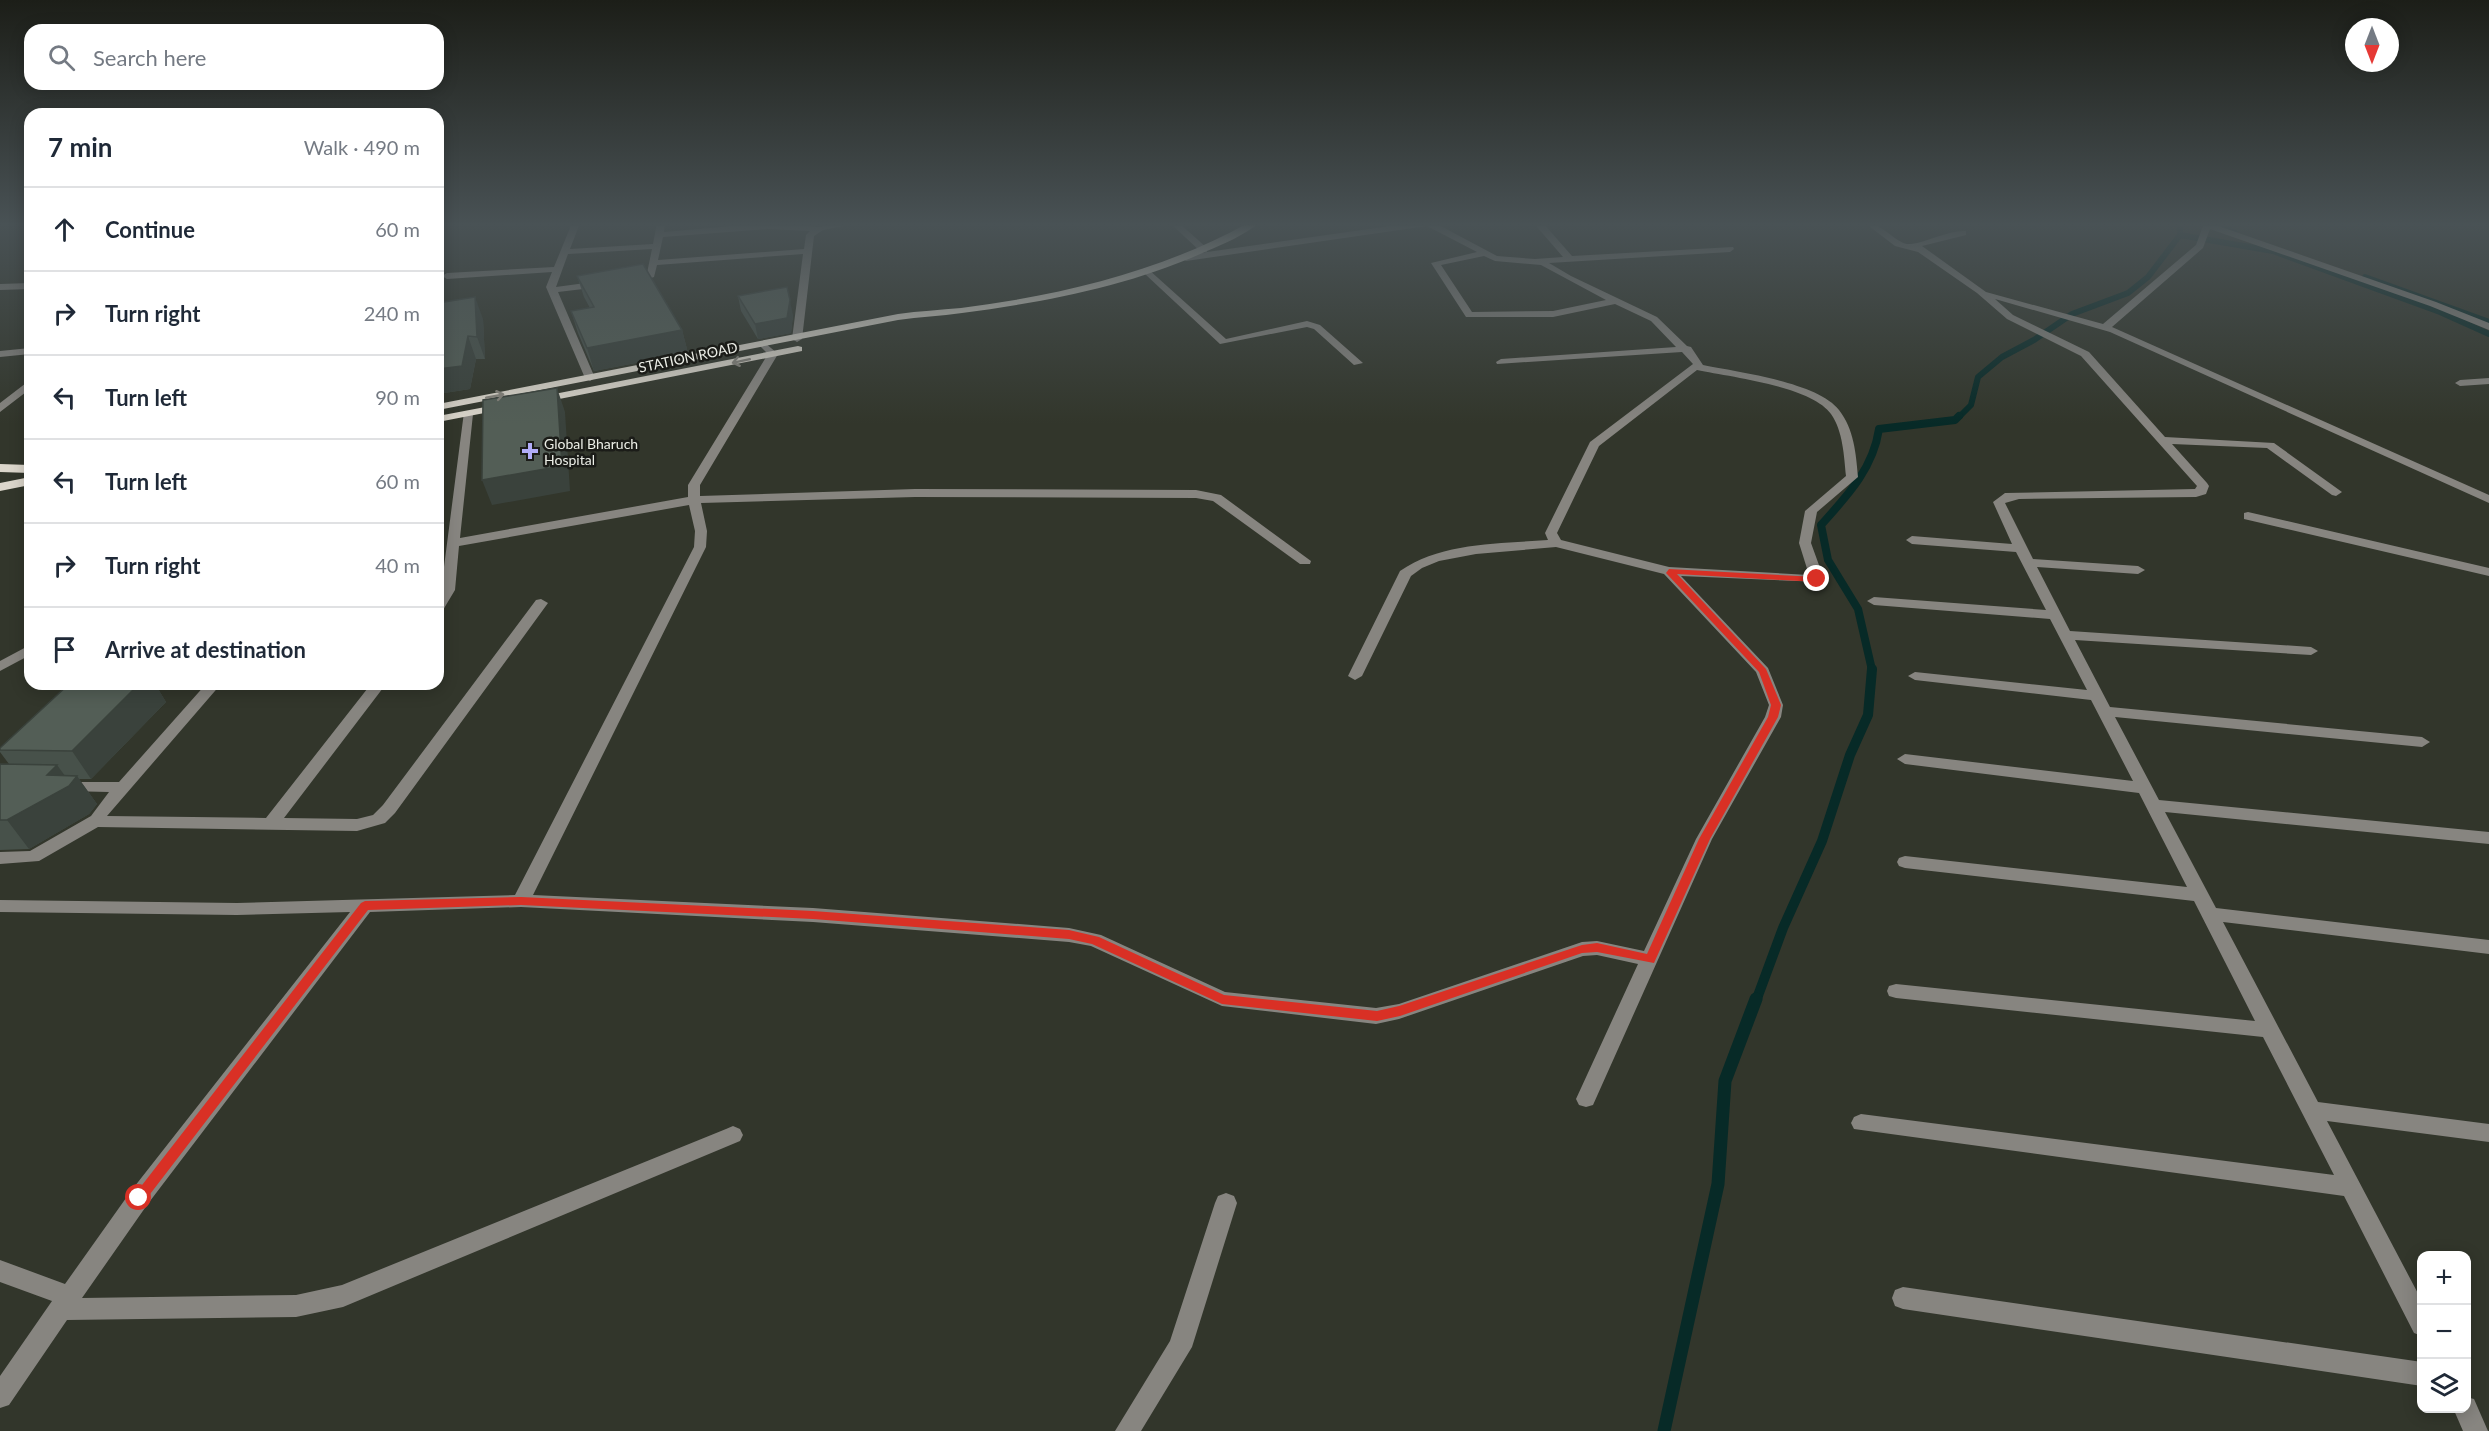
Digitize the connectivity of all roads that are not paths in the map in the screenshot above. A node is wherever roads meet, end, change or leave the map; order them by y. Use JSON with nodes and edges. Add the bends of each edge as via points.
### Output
{"nodes":[{"id":1,"x":553,"y":290,"type":"edge"},
{"id":2,"x":803,"y":290,"type":"edge"},
{"id":3,"x":1075,"y":290,"type":"edge"},
{"id":4,"x":1167,"y":290,"type":"edge"},
{"id":5,"x":1453,"y":290,"type":"edge"},
{"id":6,"x":1593,"y":290,"type":"edge"},
{"id":7,"x":2149,"y":290,"type":"edge"},
{"id":8,"x":2392,"y":290,"type":"edge"},
{"id":9,"x":1980,"y":291,"type":"joint"},
{"id":10,"x":1615,"y":301,"type":"junction"},
{"id":11,"x":941,"y":313,"type":"junction"},
{"id":12,"x":2106,"y":327,"type":"junction"},
{"id":13,"x":2489,"y":327,"type":"edge"},
{"id":14,"x":797,"y":339,"type":"junction"},
{"id":15,"x":1687,"y":349,"type":"junction"},
{"id":16,"x":769,"y":350,"type":"junction"},
{"id":17,"x":24,"y":352,"type":"edge"},
{"id":18,"x":0,"y":354,"type":"edge"},
{"id":19,"x":1501,"y":362,"type":"dead end"},
{"id":20,"x":1358,"y":363,"type":"dead end"},
{"id":21,"x":1697,"y":367,"type":"junction"},
{"id":22,"x":590,"y":378,"type":"junction"},
{"id":23,"x":2489,"y":381,"type":"edge"},
{"id":24,"x":2460,"y":383,"type":"dead end"},
{"id":25,"x":24,"y":388,"type":"edge"},
{"id":26,"x":527,"y":403,"type":"edge"},
{"id":27,"x":516,"y":405,"type":"edge"},
{"id":28,"x":444,"y":406,"type":"edge"},
{"id":29,"x":0,"y":409,"type":"edge"},
{"id":30,"x":468,"y":414,"type":"junction"},
{"id":31,"x":444,"y":418,"type":"edge"},
{"id":32,"x":2162,"y":440,"type":"junction"},
{"id":33,"x":0,"y":468,"type":"edge"},
{"id":34,"x":24,"y":468,"type":"edge"},
{"id":35,"x":24,"y":482,"type":"edge"},
{"id":36,"x":0,"y":487,"type":"edge"},
{"id":37,"x":2336,"y":492,"type":"dead end"},
{"id":38,"x":2485,"y":494,"type":"edge"},
{"id":39,"x":694,"y":500,"type":"junction"},
{"id":40,"x":2248,"y":516,"type":"dead end"},
{"id":41,"x":1912,"y":540,"type":"dead end"},
{"id":42,"x":454,"y":543,"type":"junction"},
{"id":43,"x":1556,"y":543,"type":"junction"},
{"id":44,"x":2024,"y":556,"type":"junction"},
{"id":45,"x":1305,"y":561,"type":"dead end"},
{"id":46,"x":2138,"y":570,"type":"dead end"},
{"id":47,"x":1669,"y":571,"type":"junction"},
{"id":48,"x":2489,"y":572,"type":"edge"},
{"id":49,"x":444,"y":597,"type":"edge"},
{"id":50,"x":1874,"y":601,"type":"dead end"},
{"id":51,"x":541,"y":603,"type":"dead end"},
{"id":52,"x":2055,"y":615,"type":"junction"},
{"id":53,"x":2065,"y":635,"type":"junction"},
{"id":54,"x":2311,"y":651,"type":"dead end"},
{"id":55,"x":24,"y":653,"type":"edge"},
{"id":56,"x":0,"y":667,"type":"edge"},
{"id":57,"x":1355,"y":676,"type":"dead end"},
{"id":58,"x":1915,"y":676,"type":"dead end"},
{"id":59,"x":209,"y":690,"type":"edge"},
{"id":60,"x":374,"y":690,"type":"edge"},
{"id":61,"x":2101,"y":704,"type":"junction"},
{"id":62,"x":2422,"y":742,"type":"dead end"},
{"id":63,"x":1905,"y":759,"type":"dead end"},
{"id":64,"x":45,"y":786,"type":"edge"},
{"id":65,"x":123,"y":787,"type":"junction"},
{"id":66,"x":2144,"y":788,"type":"junction"},
{"id":67,"x":2153,"y":805,"type":"junction"},
{"id":68,"x":97,"y":820,"type":"junction"},
{"id":69,"x":270,"y":825,"type":"junction"},
{"id":70,"x":2489,"y":838,"type":"edge"},
{"id":71,"x":0,"y":858,"type":"edge"},
{"id":72,"x":1905,"y":862,"type":"dead end"},
{"id":73,"x":2199,"y":895,"type":"junction"},
{"id":74,"x":521,"y":901,"type":"junction"},
{"id":75,"x":0,"y":906,"type":"edge"},
{"id":76,"x":365,"y":906,"type":"junction"},
{"id":77,"x":2210,"y":914,"type":"junction"},
{"id":78,"x":2489,"y":947,"type":"edge"},
{"id":79,"x":1650,"y":959,"type":"junction"},
{"id":80,"x":1896,"y":991,"type":"dead end"},
{"id":81,"x":2269,"y":1030,"type":"junction"},
{"id":82,"x":1586,"y":1099,"type":"dead end"},
{"id":83,"x":2311,"y":1110,"type":"junction"},
{"id":84,"x":1861,"y":1123,"type":"dead end"},
{"id":85,"x":2489,"y":1133,"type":"edge"},
{"id":86,"x":734,"y":1135,"type":"dead end"},
{"id":87,"x":2351,"y":1187,"type":"junction"},
{"id":88,"x":1226,"y":1203,"type":"dead end"},
{"id":89,"x":0,"y":1271,"type":"edge"},
{"id":90,"x":1903,"y":1298,"type":"dead end"},
{"id":91,"x":65,"y":1303,"type":"junction"},
{"id":92,"x":2417,"y":1317,"type":"edge"},
{"id":93,"x":2417,"y":1373,"type":"edge"},
{"id":94,"x":0,"y":1396,"type":"edge"},
{"id":95,"x":2467,"y":1413,"type":"edge"},
{"id":96,"x":1127,"y":1431,"type":"edge"},
{"id":97,"x":2476,"y":1431,"type":"edge"}],
"edges":[{"from":1,"to":22,"type":"street"},
{"from":2,"to":14,"type":"street"},
{"from":3,"to":11,"type":"main road","name":"STATION ROAD"},
{"from":4,"to":20,"type":"street","via":[[1224,342],[1307,324],[1317,327]]},
{"from":5,"to":10,"type":"street","via":[[1469,315],[1553,314]]},
{"from":6,"to":10,"type":"street"},
{"from":7,"to":12,"type":"street"},
{"from":8,"to":13,"type":"street"},
{"from":9,"to":12,"type":"street"},
{"from":9,"to":32,"type":"street","via":[[2010,317],[2085,354]]},
{"from":10,"to":15,"type":"street","via":[[1659,322]]},
{"from":11,"to":14,"type":"main road","name":"STATION ROAD","via":[[905,316]]},
{"from":11,"to":16,"type":"main road","name":"STATION ROAD","via":[[915,323]]},
{"from":12,"to":38,"type":"street","via":[[2364,445]]},
{"from":14,"to":16,"type":"main road","name":"STATION ROAD"},
{"from":15,"to":19,"type":"street"},
{"from":15,"to":21,"type":"street","via":[[1698,361]]},
{"from":16,"to":22,"type":"main road","name":"STATION ROAD"},
{"from":16,"to":26,"type":"main road","name":"STATION ROAD","one_way":true},
{"from":16,"to":39,"type":"street","via":[[694,485]]},
{"from":17,"to":18,"type":"street"},
{"from":21,"to":43,"type":"street","via":[[1594,444],[1551,533]]},
{"from":21,"to":47,"type":"street","via":[[1810,393],[1833,410],[1845,433],[1852,477],[1810,511],[1805,543],[1817,579]]},
{"from":28,"to":22,"type":"main road","name":"STATION ROAD","one_way":true},
{"from":23,"to":24,"type":"street"},
{"from":25,"to":29,"type":"street"},
{"from":27,"to":30,"type":"main road"},
{"from":30,"to":31,"type":"main road"},
{"from":30,"to":42,"type":"street"},
{"from":32,"to":37,"type":"street","via":[[2270,445]]},
{"from":32,"to":44,"type":"street","via":[[2203,486],[2202,491],[2005,497],[2000,502],[2001,510]]},
{"from":33,"to":34,"type":"main road"},
{"from":35,"to":36,"type":"main road"},
{"from":39,"to":42,"type":"street"},
{"from":39,"to":45,"type":"street","via":[[915,493],[1196,494],[1217,498]]},
{"from":39,"to":74,"type":"street","via":[[702,535],[700,547]]},
{"from":40,"to":48,"type":"street"},
{"from":41,"to":44,"type":"street"},
{"from":42,"to":49,"type":"street"},
{"from":43,"to":47,"type":"street"},
{"from":43,"to":57,"type":"street","via":[[1434,557],[1413,566],[1405,574]]},
{"from":44,"to":46,"type":"street"},
{"from":44,"to":52,"type":"street"},
{"from":47,"to":79,"type":"street","via":[[1763,671],[1776,705],[1773,717],[1704,839]]},
{"from":50,"to":52,"type":"street"},
{"from":51,"to":69,"type":"street","via":[[379,819],[357,825]]},
{"from":52,"to":53,"type":"street"},
{"from":53,"to":54,"type":"street"},
{"from":53,"to":61,"type":"street"},
{"from":55,"to":56,"type":"street"},
{"from":58,"to":61,"type":"street"},
{"from":59,"to":65,"type":"street"},
{"from":60,"to":69,"type":"street"},
{"from":61,"to":62,"type":"street"},
{"from":61,"to":66,"type":"street"},
{"from":63,"to":66,"type":"street"},
{"from":64,"to":65,"type":"street"},
{"from":65,"to":68,"type":"street"},
{"from":66,"to":67,"type":"street"},
{"from":67,"to":70,"type":"street"},
{"from":67,"to":73,"type":"street"},
{"from":68,"to":69,"type":"street","via":[[108,824]]},
{"from":68,"to":71,"type":"street","via":[[33,857]]},
{"from":72,"to":73,"type":"street"},
{"from":73,"to":77,"type":"street"},
{"from":74,"to":76,"type":"street"},
{"from":74,"to":79,"type":"street","via":[[813,915],[1069,935],[1095,940],[1222,999],[1352,1015],[1377,1016],[1400,1011],[1589,948]]},
{"from":75,"to":76,"type":"street"},
{"from":76,"to":91,"type":"street","via":[[139,1198]]},
{"from":77,"to":78,"type":"street"},
{"from":77,"to":81,"type":"street"},
{"from":79,"to":82,"type":"street"},
{"from":80,"to":81,"type":"street"},
{"from":81,"to":83,"type":"street"},
{"from":83,"to":85,"type":"street"},
{"from":83,"to":87,"type":"street"},
{"from":84,"to":87,"type":"street"},
{"from":86,"to":91,"type":"street","via":[[320,1303]]},
{"from":87,"to":92,"type":"street"},
{"from":88,"to":96,"type":"street","via":[[1180,1347]]},
{"from":89,"to":91,"type":"street"},
{"from":90,"to":93,"type":"street"},
{"from":91,"to":94,"type":"street"},
{"from":95,"to":97,"type":"street"}]}
